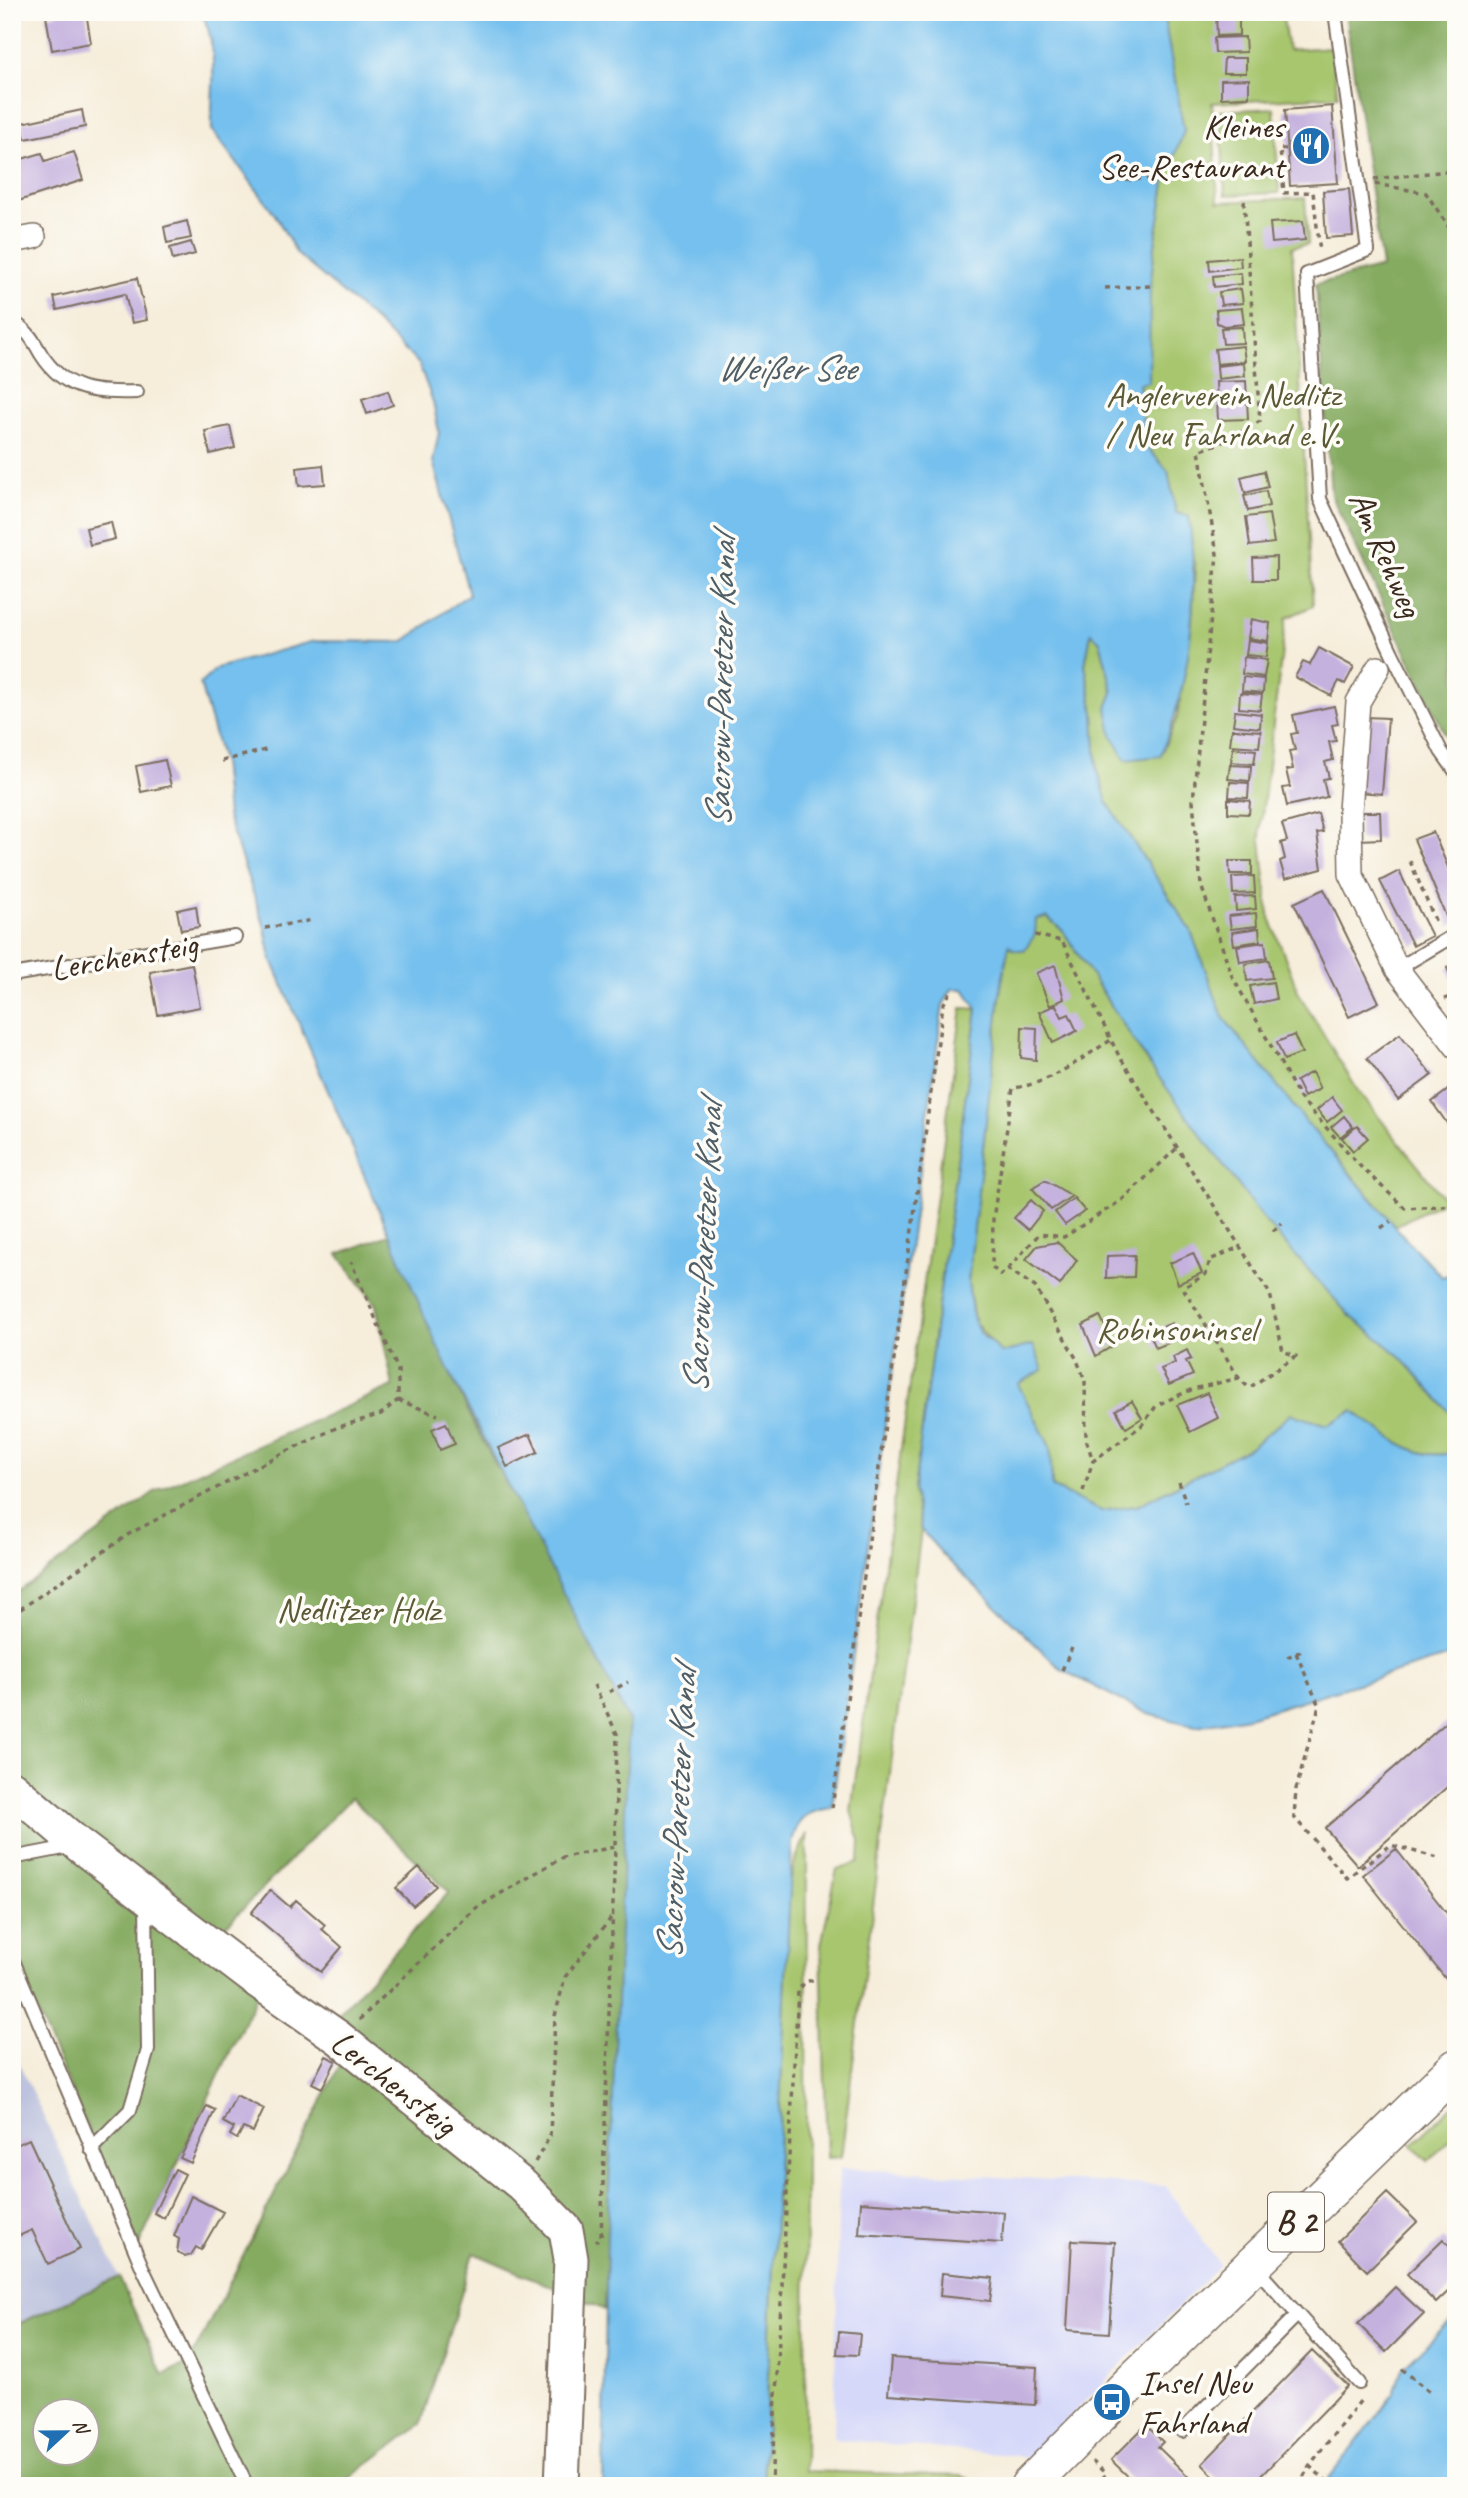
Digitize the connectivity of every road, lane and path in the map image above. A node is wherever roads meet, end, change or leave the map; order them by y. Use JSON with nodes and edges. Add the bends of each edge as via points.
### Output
{"nodes":[{"id":1,"x":1335,"y":12,"type":"edge"},
{"id":2,"x":1286,"y":149,"type":"dead end"},
{"id":3,"x":1456,"y":170,"type":"edge"},
{"id":4,"x":1167,"y":177,"type":"dead end"},
{"id":5,"x":1116,"y":181,"type":"dead end"},
{"id":6,"x":1359,"y":181,"type":"junction"},
{"id":7,"x":1244,"y":201,"type":"dead end"},
{"id":8,"x":1456,"y":238,"type":"edge"},
{"id":9,"x":1323,"y":268,"type":"junction"},
{"id":10,"x":1150,"y":286,"type":"dead end"},
{"id":11,"x":1104,"y":288,"type":"dead end"},
{"id":12,"x":12,"y":322,"type":"edge"},
{"id":13,"x":137,"y":392,"type":"dead end"},
{"id":14,"x":1378,"y":668,"type":"dead end"},
{"id":15,"x":269,"y":749,"type":"dead end"},
{"id":16,"x":222,"y":761,"type":"dead end"},
{"id":17,"x":1456,"y":772,"type":"edge"},
{"id":18,"x":1410,"y":860,"type":"dead end"},
{"id":19,"x":313,"y":920,"type":"dead end"},
{"id":20,"x":265,"y":928,"type":"dead end"},
{"id":21,"x":1035,"y":936,"type":"dead end"},
{"id":22,"x":235,"y":937,"type":"dead end"},
{"id":23,"x":1450,"y":937,"type":"edge"},
{"id":24,"x":1397,"y":969,"type":"junction"},
{"id":25,"x":12,"y":975,"type":"edge"},
{"id":26,"x":952,"y":989,"type":"dead end"},
{"id":27,"x":1111,"y":1040,"type":"junction"},
{"id":28,"x":1456,"y":1046,"type":"edge"},
{"id":29,"x":1176,"y":1149,"type":"junction"},
{"id":30,"x":1456,"y":1205,"type":"edge"},
{"id":31,"x":1391,"y":1221,"type":"dead end"},
{"id":32,"x":1282,"y":1223,"type":"dead end"},
{"id":33,"x":1381,"y":1228,"type":"dead end"},
{"id":34,"x":1273,"y":1231,"type":"dead end"},
{"id":35,"x":1239,"y":1247,"type":"junction"},
{"id":36,"x":351,"y":1262,"type":"dead end"},
{"id":37,"x":1008,"y":1269,"type":"junction"},
{"id":38,"x":1239,"y":1378,"type":"junction"},
{"id":39,"x":398,"y":1400,"type":"junction"},
{"id":40,"x":438,"y":1415,"type":"dead end"},
{"id":41,"x":1093,"y":1461,"type":"junction"},
{"id":42,"x":1179,"y":1482,"type":"dead end"},
{"id":43,"x":1083,"y":1490,"type":"dead end"},
{"id":44,"x":1186,"y":1503,"type":"dead end"},
{"id":45,"x":12,"y":1615,"type":"edge"},
{"id":46,"x":1072,"y":1648,"type":"dead end"},
{"id":47,"x":1304,"y":1650,"type":"dead end"},
{"id":48,"x":1296,"y":1653,"type":"junction"},
{"id":49,"x":1287,"y":1657,"type":"dead end"},
{"id":50,"x":1062,"y":1670,"type":"dead end"},
{"id":51,"x":628,"y":1682,"type":"dead end"},
{"id":52,"x":594,"y":1685,"type":"dead end"},
{"id":53,"x":609,"y":1692,"type":"dead end"},
{"id":54,"x":12,"y":1788,"type":"edge"},
{"id":55,"x":832,"y":1808,"type":"dead end"},
{"id":56,"x":79,"y":1845,"type":"junction"},
{"id":57,"x":615,"y":1847,"type":"junction"},
{"id":58,"x":1438,"y":1857,"type":"dead end"},
{"id":59,"x":12,"y":1858,"type":"edge"},
{"id":60,"x":145,"y":1892,"type":"junction"},
{"id":61,"x":612,"y":1916,"type":"junction"},
{"id":62,"x":12,"y":1958,"type":"edge"},
{"id":63,"x":814,"y":1979,"type":"dead end"},
{"id":64,"x":339,"y":2038,"type":"junction"},
{"id":65,"x":1456,"y":2068,"type":"edge"},
{"id":66,"x":91,"y":2148,"type":"junction"},
{"id":67,"x":522,"y":2185,"type":"junction"},
{"id":68,"x":571,"y":2259,"type":"junction"},
{"id":69,"x":1252,"y":2264,"type":"junction"},
{"id":70,"x":1297,"y":2315,"type":"junction"},
{"id":71,"x":1402,"y":2369,"type":"dead end"},
{"id":72,"x":1359,"y":2383,"type":"joint"},
{"id":73,"x":1432,"y":2394,"type":"dead end"},
{"id":74,"x":1182,"y":2431,"type":"dead end"},
{"id":75,"x":1084,"y":2453,"type":"dead end"},
{"id":76,"x":1309,"y":2466,"type":"junction"},
{"id":77,"x":247,"y":2486,"type":"edge"},
{"id":78,"x":562,"y":2486,"type":"edge"},
{"id":79,"x":771,"y":2486,"type":"edge"},
{"id":80,"x":1029,"y":2486,"type":"edge"},
{"id":81,"x":1105,"y":2486,"type":"edge"},
{"id":82,"x":1299,"y":2486,"type":"edge"},
{"id":83,"x":1333,"y":2486,"type":"edge"}],
"edges":[{"from":1,"to":6,"type":"lane"},
{"from":2,"to":9,"type":"path","via":[[1280,149],[1284,193],[1313,192]]},
{"from":3,"to":6,"type":"path"},
{"from":4,"to":5,"type":"path"},
{"from":6,"to":8,"type":"path","via":[[1426,193]]},
{"from":6,"to":9,"type":"lane","via":[[1368,250]]},
{"from":7,"to":30,"type":"path","via":[[1260,421],[1199,451],[1217,554],[1193,800],[1201,885],[1232,976],[1300,1098],[1361,1167],[1405,1208]]},
{"from":9,"to":17,"type":"lane","name":"Am Rehweg","via":[[1307,274],[1320,499],[1392,653]]},
{"from":10,"to":11,"type":"path"},
{"from":12,"to":13,"type":"lane","via":[[24,328],[63,380],[97,393]]},
{"from":14,"to":24,"type":"street","name":"Am Rehweg","via":[[1358,702],[1350,811],[1351,874]]},
{"from":15,"to":16,"type":"path"},
{"from":18,"to":23,"type":"path"},
{"from":19,"to":20,"type":"path"},
{"from":21,"to":27,"type":"path","via":[[1062,941]]},
{"from":22,"to":25,"type":"lane","name":"Lerchensteig"},
{"from":23,"to":24,"type":"lane"},
{"from":24,"to":28,"type":"street","name":"Am Rehweg"},
{"from":26,"to":55,"type":"path","via":[[943,1005]]},
{"from":27,"to":29,"type":"path"},
{"from":27,"to":37,"type":"path","via":[[1048,1079],[1013,1088],[993,1219],[992,1267],[1000,1275]]},
{"from":29,"to":35,"type":"path"},
{"from":29,"to":37,"type":"path","via":[[1122,1200],[1063,1237],[1039,1234]]},
{"from":31,"to":33,"type":"path"},
{"from":32,"to":34,"type":"path"},
{"from":35,"to":38,"type":"path","via":[[1210,1260],[1206,1274],[1183,1288]]},
{"from":35,"to":38,"type":"path","via":[[1270,1294],[1283,1351],[1296,1356],[1249,1388]]},
{"from":36,"to":39,"type":"path","via":[[398,1370]]},
{"from":37,"to":41,"type":"path","via":[[1035,1287],[1076,1358],[1085,1380],[1086,1439]]},
{"from":38,"to":41,"type":"path","via":[[1193,1389],[1157,1405],[1140,1426]]},
{"from":39,"to":40,"type":"path"},
{"from":39,"to":45,"type":"path","via":[[381,1414],[336,1428],[129,1534]]},
{"from":41,"to":43,"type":"path"},
{"from":42,"to":44,"type":"path"},
{"from":46,"to":50,"type":"path"},
{"from":47,"to":48,"type":"path"},
{"from":48,"to":49,"type":"path"},
{"from":48,"to":58,"type":"path","via":[[1319,1706],[1293,1805],[1301,1828],[1347,1878],[1391,1845]]},
{"from":51,"to":53,"type":"path"},
{"from":52,"to":57,"type":"path","via":[[617,1734]]},
{"from":54,"to":56,"type":"street","name":"Lerchensteig"},
{"from":56,"to":59,"type":"lane"},
{"from":56,"to":60,"type":"street","name":"Lerchensteig"},
{"from":57,"to":61,"type":"path"},
{"from":57,"to":64,"type":"path","via":[[563,1857],[476,1908]]},
{"from":60,"to":64,"type":"street","name":"Lerchensteig"},
{"from":60,"to":66,"type":"lane","via":[[148,2050],[130,2110]]},
{"from":61,"to":67,"type":"path","via":[[565,1977],[555,2016],[550,2136]]},
{"from":61,"to":68,"type":"path","via":[[601,2237]]},
{"from":62,"to":66,"type":"lane"},
{"from":63,"to":79,"type":"path","via":[[798,1991]]},
{"from":64,"to":67,"type":"street","name":"Lerchensteig"},
{"from":65,"to":69,"type":"main road","number":"B 2"},
{"from":66,"to":77,"type":"lane"},
{"from":67,"to":68,"type":"street","name":"Lerchensteig","via":[[566,2230]]},
{"from":68,"to":78,"type":"street","name":"Lerchensteig"},
{"from":69,"to":70,"type":"lane"},
{"from":69,"to":80,"type":"main road","number":"B 2"},
{"from":70,"to":72,"type":"lane"},
{"from":70,"to":74,"type":"lane"},
{"from":71,"to":73,"type":"path"},
{"from":72,"to":76,"type":"path","via":[[1367,2392]]},
{"from":75,"to":81,"type":"path","via":[[1106,2474],[1100,2480]]},
{"from":76,"to":82,"type":"path"},
{"from":76,"to":83,"type":"path"}]}
